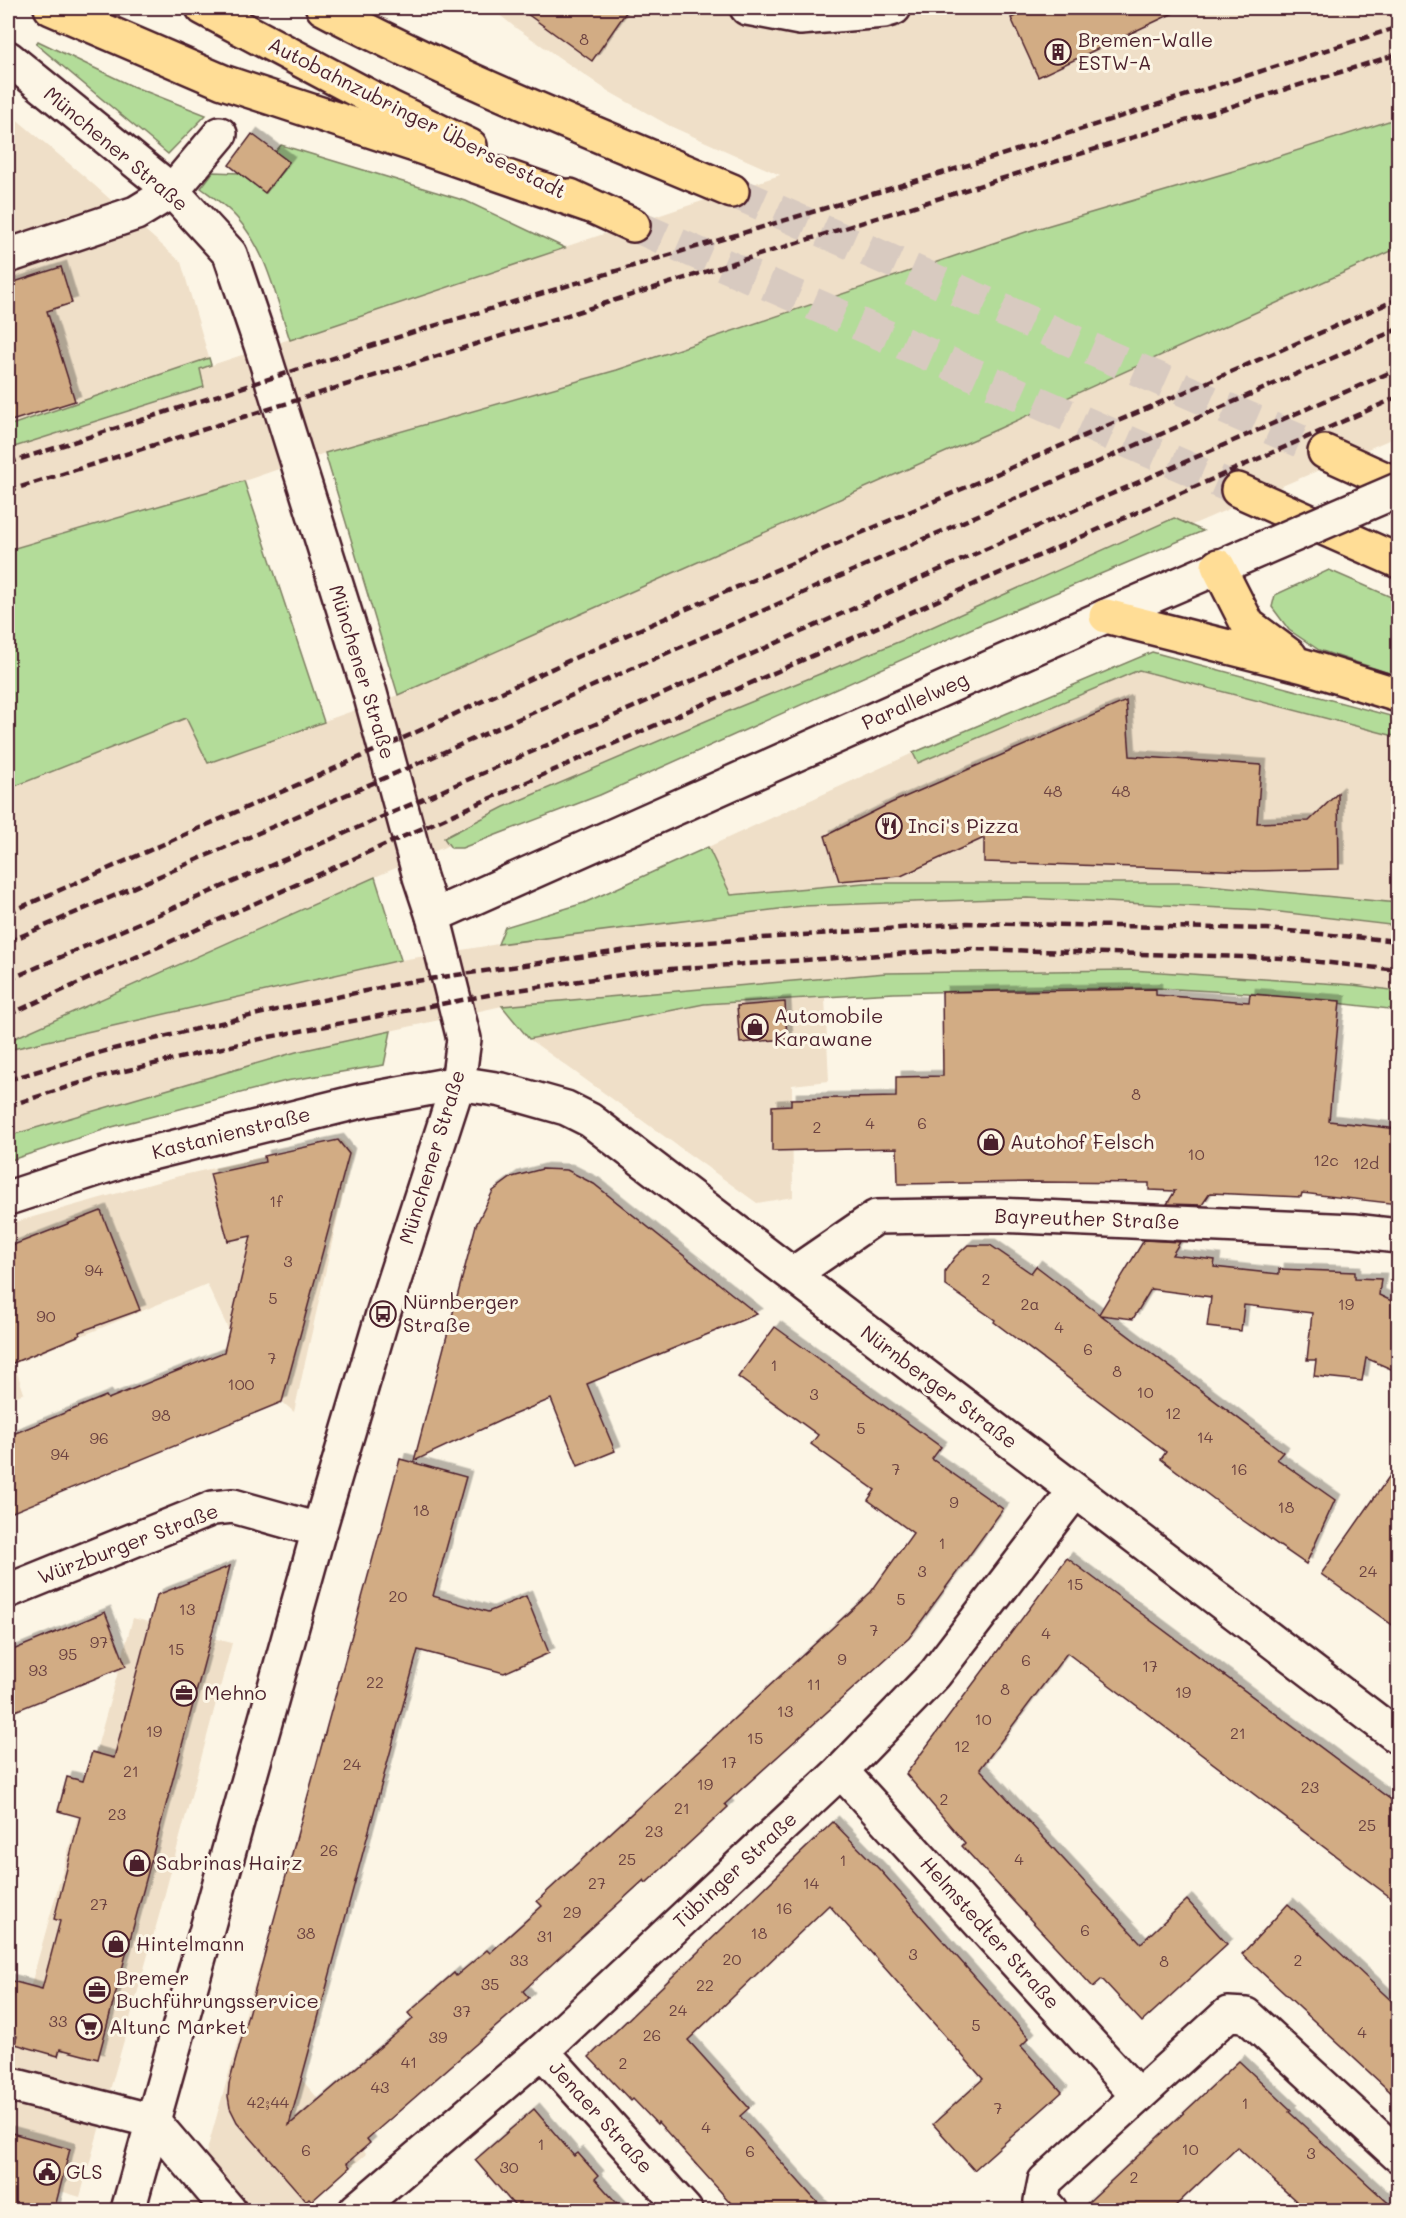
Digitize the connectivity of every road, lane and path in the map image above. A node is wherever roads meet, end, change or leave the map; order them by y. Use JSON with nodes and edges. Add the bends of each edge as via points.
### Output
{"nodes":[{"id":1,"x":51,"y":8,"type":"edge"},
{"id":2,"x":203,"y":8,"type":"edge"},
{"id":3,"x":323,"y":8,"type":"edge"},
{"id":4,"x":747,"y":8,"type":"edge"},
{"id":5,"x":894,"y":8,"type":"edge"},
{"id":6,"x":8,"y":58,"type":"edge"},
{"id":7,"x":220,"y":134,"type":"dead end"},
{"id":8,"x":172,"y":191,"type":"junction"},
{"id":9,"x":732,"y":191,"type":"tunnel mouth"},
{"id":10,"x":588,"y":206,"type":"junction"},
{"id":11,"x":633,"y":225,"type":"tunnel mouth"},
{"id":12,"x":8,"y":256,"type":"edge"},
{"id":13,"x":1325,"y":452,"type":"tunnel mouth"},
{"id":14,"x":1398,"y":485,"type":"edge"},
{"id":15,"x":1238,"y":490,"type":"tunnel mouth"},
{"id":16,"x":1398,"y":490,"type":"edge"},
{"id":17,"x":1398,"y":561,"type":"edge"},
{"id":18,"x":1218,"y":566,"type":"junction"},
{"id":19,"x":1106,"y":616,"type":"junction"},
{"id":20,"x":1304,"y":666,"type":"junction"},
{"id":21,"x":1398,"y":695,"type":"edge"},
{"id":22,"x":433,"y":916,"type":"junction"},
{"id":23,"x":458,"y":1083,"type":"junction"},
{"id":24,"x":8,"y":1198,"type":"edge"},
{"id":25,"x":1398,"y":1236,"type":"edge"},
{"id":26,"x":793,"y":1274,"type":"junction"},
{"id":27,"x":1075,"y":1491,"type":"junction"},
{"id":28,"x":319,"y":1530,"type":"junction"},
{"id":29,"x":8,"y":1591,"type":"edge"},
{"id":30,"x":1398,"y":1737,"type":"edge"},
{"id":31,"x":841,"y":1771,"type":"junction"},
{"id":32,"x":542,"y":2051,"type":"junction"},
{"id":33,"x":8,"y":2084,"type":"edge"},
{"id":34,"x":1138,"y":2096,"type":"junction"},
{"id":35,"x":153,"y":2121,"type":"junction"},
{"id":36,"x":1398,"y":2156,"type":"edge"},
{"id":37,"x":1048,"y":2196,"type":"edge"},
{"id":38,"x":128,"y":2211,"type":"edge"},
{"id":39,"x":230,"y":2211,"type":"edge"},
{"id":40,"x":356,"y":2211,"type":"edge"},
{"id":41,"x":685,"y":2211,"type":"edge"}],
"edges":[{"from":1,"to":10,"type":"highway","via":[[223,82]]},
{"from":2,"to":10,"type":"highway","name":"Autobahnzubringer Überseestadt"},
{"from":3,"to":9,"type":"highway","via":[[496,91]]},
{"from":4,"to":5,"type":"street","via":[[800,18]]},
{"from":6,"to":8,"type":"street","name":"Münchener Straße"},
{"from":7,"to":8,"type":"street"},
{"from":8,"to":12,"type":"street","via":[[136,213]]},
{"from":8,"to":22,"type":"street","name":"Münchener Straße","via":[[230,254],[370,693]]},
{"from":10,"to":11,"type":"highway","name":"Autobahnzubringer Überseestadt"},
{"from":13,"to":14,"type":"highway"},
{"from":15,"to":17,"type":"highway"},
{"from":16,"to":18,"type":"street","name":"Parallelweg","bridge":true},
{"from":18,"to":19,"type":"street","name":"Parallelweg"},
{"from":18,"to":20,"type":"highway","via":[[1248,625]]},
{"from":19,"to":20,"type":"highway"},
{"from":19,"to":22,"type":"street","name":"Parallelweg"},
{"from":20,"to":21,"type":"highway"},
{"from":22,"to":23,"type":"street","name":"Münchener Straße","via":[[464,1039]]},
{"from":23,"to":24,"type":"street","name":"Kastanienstraße","via":[[361,1101],[127,1159]]},
{"from":23,"to":26,"type":"street","name":"Nürnberger Straße","via":[[502,1090],[566,1108],[590,1120]]},
{"from":23,"to":28,"type":"street","name":"Münchener Straße","via":[[383,1314]]},
{"from":25,"to":26,"type":"street","name":"Bayreuther Straße","via":[[997,1215],[876,1217]]},
{"from":26,"to":27,"type":"street","name":"Nürnberger Straße"},
{"from":27,"to":30,"type":"street","name":"Nürnberger Straße"},
{"from":27,"to":31,"type":"street","name":"Tübinger Straße","via":[[935,1674]]},
{"from":28,"to":29,"type":"street","name":"Würzburger Straße","via":[[233,1506],[213,1508]]},
{"from":28,"to":35,"type":"street","name":"Münchener Straße"},
{"from":31,"to":32,"type":"street","name":"Tübinger Straße"},
{"from":31,"to":34,"type":"street","name":"Helmstedter Straße"},
{"from":32,"to":40,"type":"street","name":"Tübinger Straße"},
{"from":32,"to":41,"type":"street","name":"Jenaer Straße"},
{"from":33,"to":35,"type":"street"},
{"from":34,"to":36,"type":"street","via":[[1228,2014],[1246,2015]]},
{"from":34,"to":37,"type":"street"},
{"from":35,"to":38,"type":"street","name":"Münchener Straße"},
{"from":35,"to":39,"type":"street"}]}
